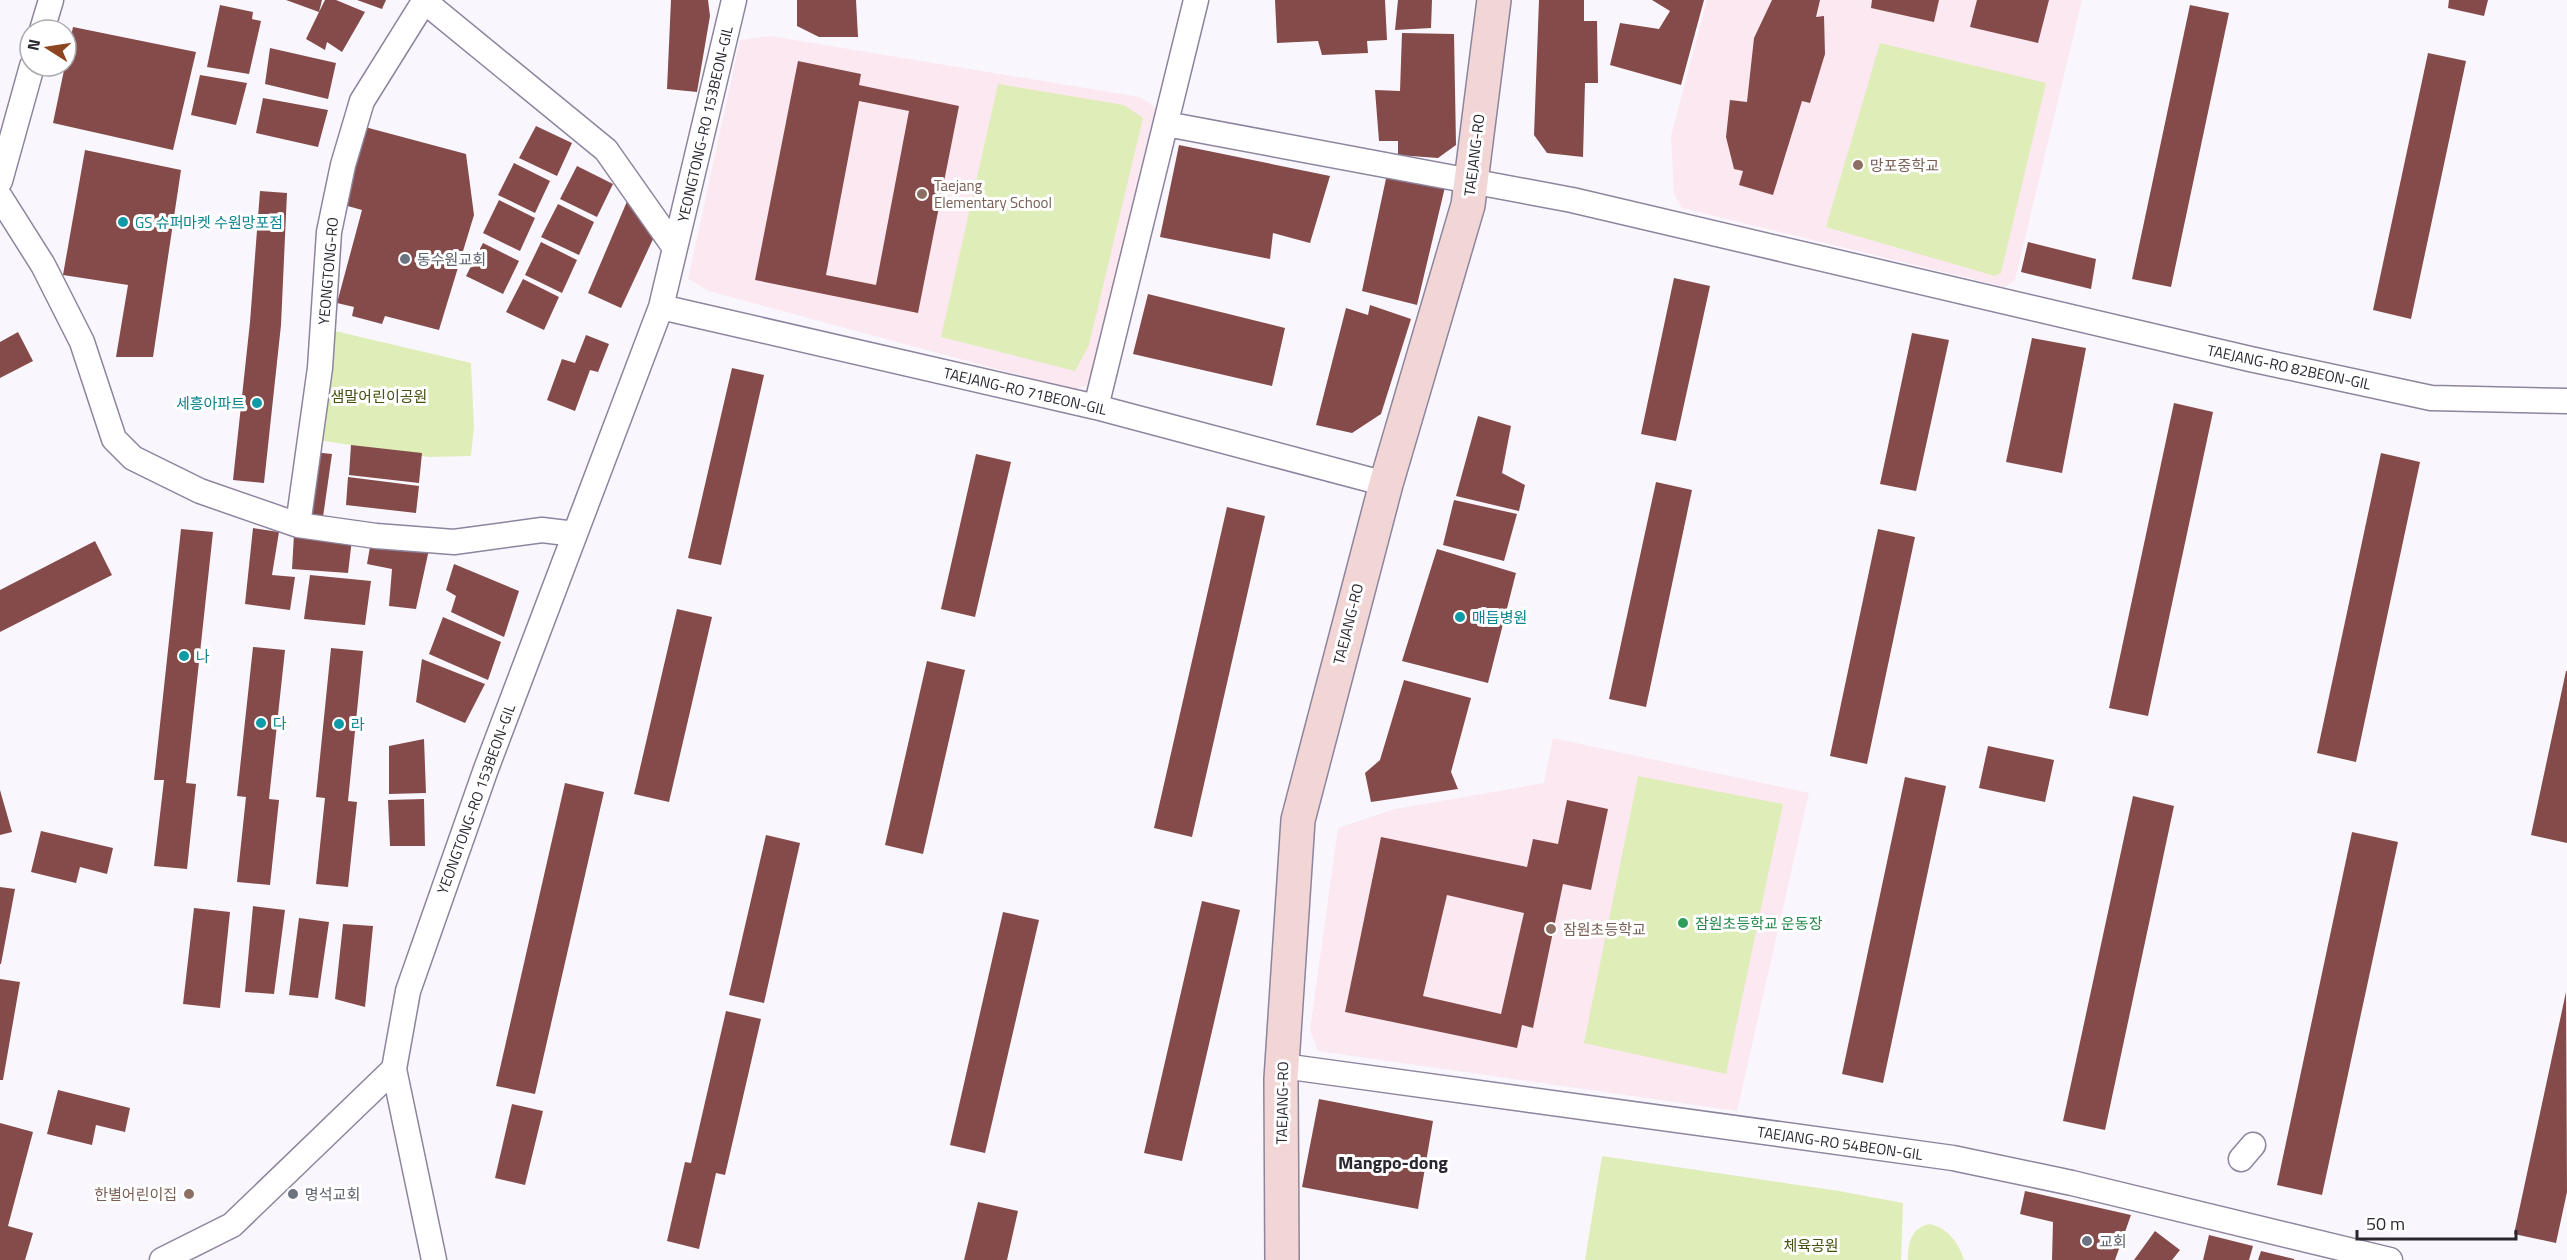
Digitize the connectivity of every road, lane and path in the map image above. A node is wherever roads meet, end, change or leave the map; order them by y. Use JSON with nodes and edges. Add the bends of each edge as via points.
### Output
{"nodes":[{"id":1,"x":51,"y":0,"type":"edge"},
{"id":2,"x":734,"y":0,"type":"edge"},
{"id":3,"x":1196,"y":0,"type":"edge"},
{"id":4,"x":1494,"y":0,"type":"edge"},
{"id":5,"x":424,"y":1,"type":"edge"},
{"id":6,"x":46,"y":18,"type":"edge"},
{"id":7,"x":29,"y":78,"type":"edge"},
{"id":8,"x":1166,"y":124,"type":"junction"},
{"id":9,"x":0,"y":181,"type":"edge"},
{"id":10,"x":1470,"y":182,"type":"junction"},
{"id":11,"x":0,"y":197,"type":"edge"},
{"id":12,"x":675,"y":248,"type":"junction"},
{"id":13,"x":661,"y":307,"type":"junction"},
{"id":14,"x":2567,"y":401,"type":"edge"},
{"id":15,"x":1096,"y":407,"type":"junction"},
{"id":16,"x":1386,"y":484,"type":"junction"},
{"id":17,"x":298,"y":525,"type":"junction"},
{"id":18,"x":575,"y":534,"type":"junction"},
{"id":19,"x":1283,"y":1066,"type":"junction"},
{"id":20,"x":394,"y":1069,"type":"junction"},
{"id":21,"x":162,"y":1260,"type":"edge"},
{"id":22,"x":434,"y":1260,"type":"edge"},
{"id":23,"x":1282,"y":1260,"type":"edge"},
{"id":24,"x":2390,"y":1260,"type":"edge"}],
"edges":[{"from":1,"to":6,"type":"street"},
{"from":2,"to":12,"type":"street","name":"YEONGTONG-RO 153BEON-GIL"},
{"from":3,"to":8,"type":"street"},
{"from":4,"to":10,"type":"street","name":"TAEJANG-RO"},
{"from":5,"to":12,"type":"street","name":"YEONGTONG-RO 153BEON-GIL","via":[[606,150]]},
{"from":5,"to":17,"type":"street","name":"YEONGTONG-RO","via":[[362,101],[343,165],[329,232],[320,368]]},
{"from":7,"to":9,"type":"street"},
{"from":8,"to":10,"type":"street","name":"TAEJANG-RO 82BEON-GIL"},
{"from":8,"to":15,"type":"street"},
{"from":10,"to":14,"type":"street","name":"TAEJANG-RO 82BEON-GIL","via":[[1572,200],[2250,360],[2431,398]]},
{"from":10,"to":16,"type":"street","name":"TAEJANG-RO","via":[[1468,205]]},
{"from":11,"to":17,"type":"street","via":[[43,265],[82,342],[114,439],[133,458],[200,491]]},
{"from":12,"to":13,"type":"street","name":"YEONGTONG-RO 153BEON-GIL"},
{"from":13,"to":15,"type":"street","name":"TAEJANG-RO 71BEON-GIL"},
{"from":13,"to":18,"type":"street","name":"YEONGTONG-RO 153BEON-GIL"},
{"from":15,"to":16,"type":"street","name":"TAEJANG-RO 71BEON-GIL"},
{"from":16,"to":19,"type":"street","name":"TAEJANG-RO","via":[[1298,820]]},
{"from":17,"to":18,"type":"street","via":[[454,542],[542,530]]},
{"from":18,"to":20,"type":"street","name":"YEONGTONG-RO 153BEON-GIL","via":[[408,991]]},
{"from":19,"to":23,"type":"street","name":"TAEJANG-RO"},
{"from":19,"to":24,"type":"street","name":"TAEJANG-RO 54BEON-GIL","via":[[1953,1158]]},
{"from":20,"to":21,"type":"street","via":[[232,1225]]},
{"from":20,"to":22,"type":"street","name":"YEONGTONG-RO 153BEON-GIL"}]}
